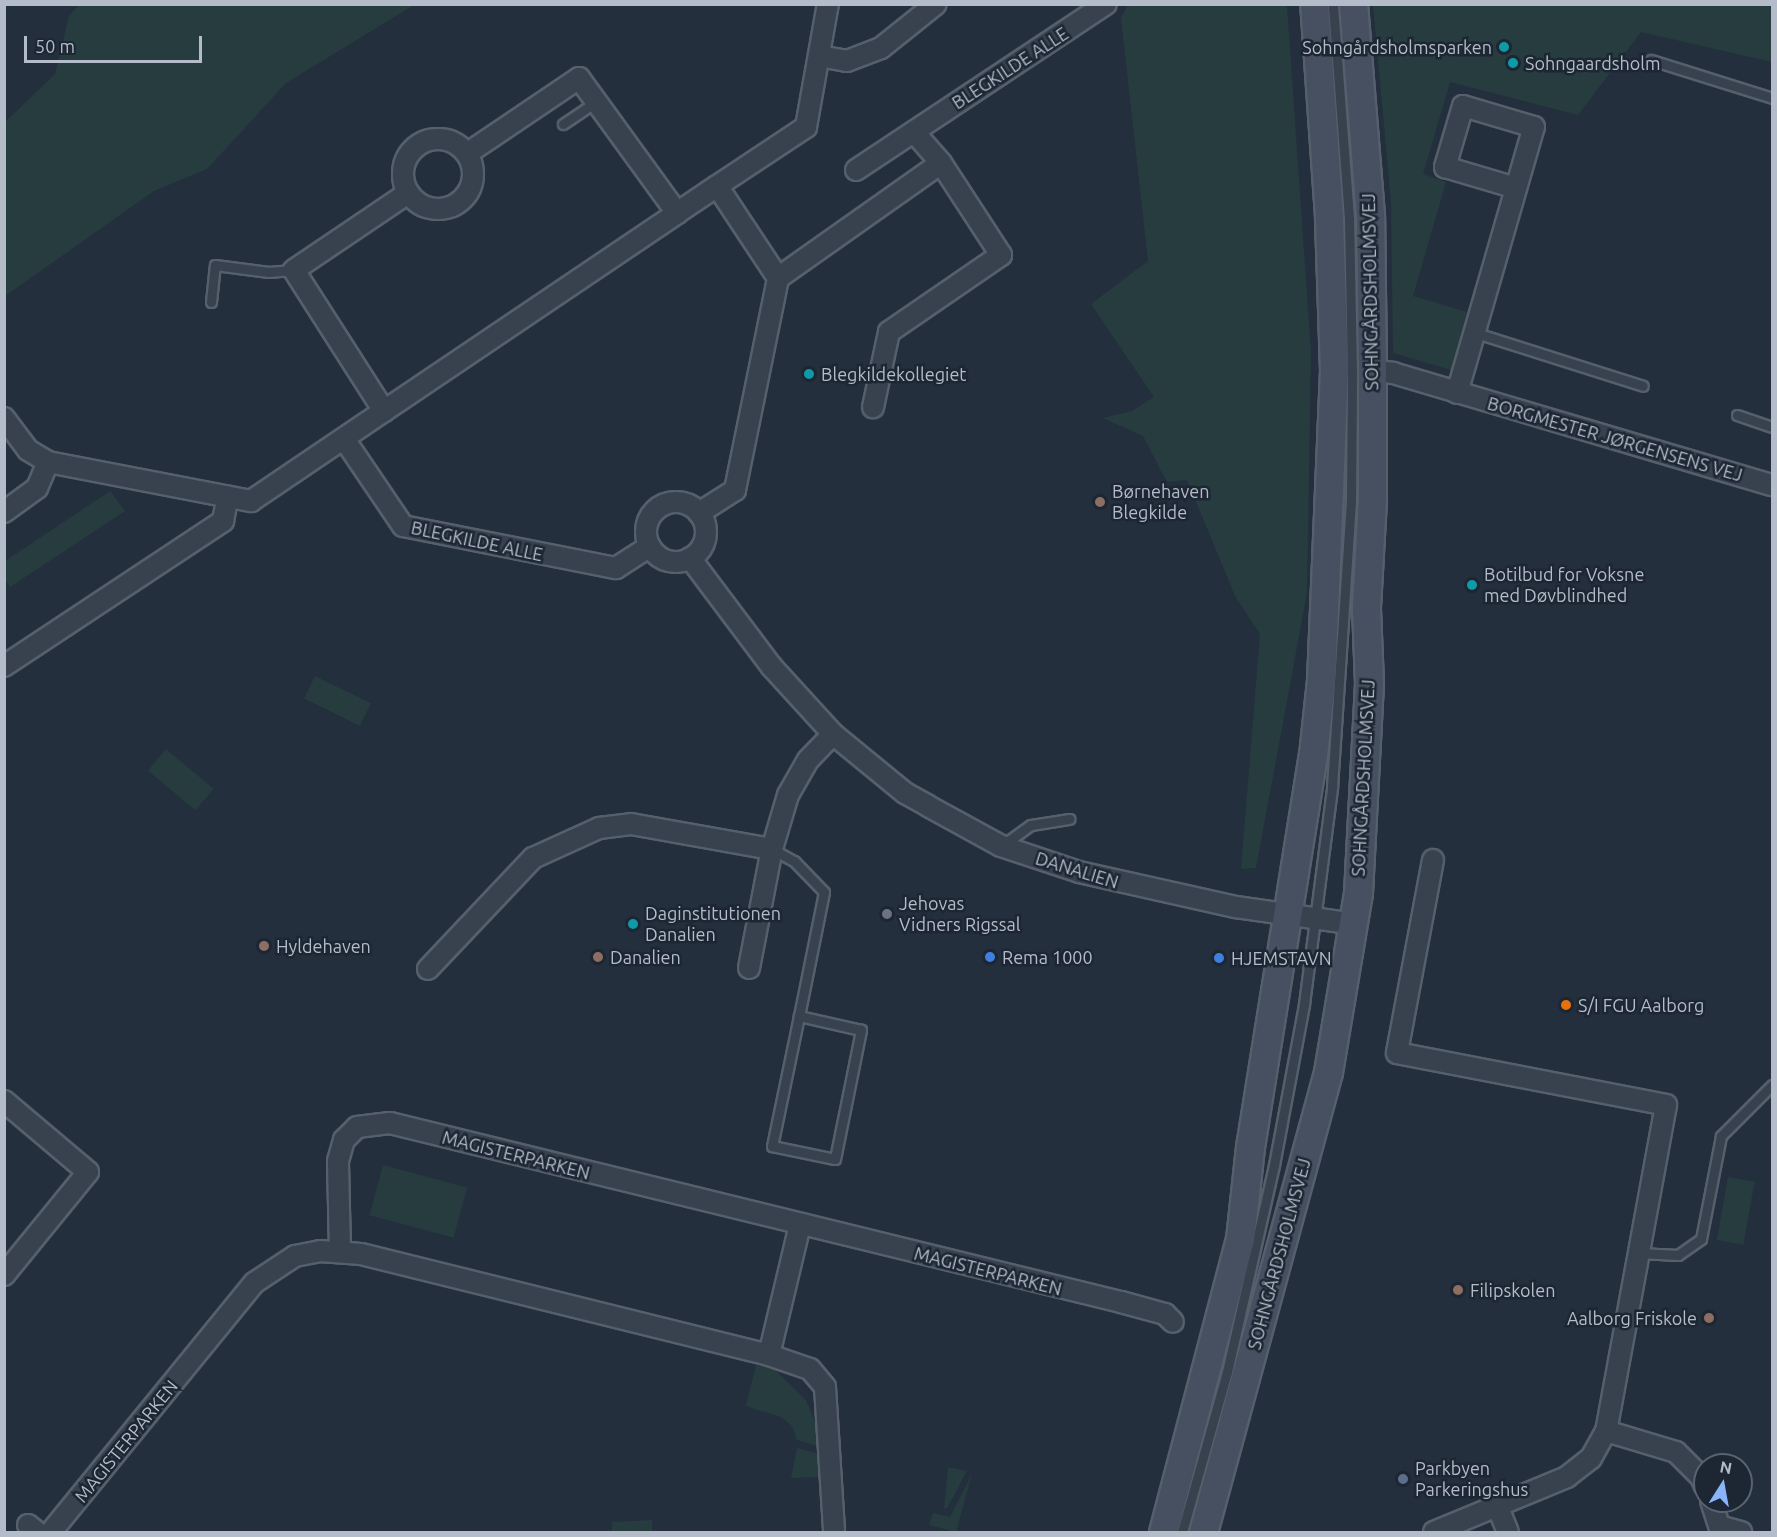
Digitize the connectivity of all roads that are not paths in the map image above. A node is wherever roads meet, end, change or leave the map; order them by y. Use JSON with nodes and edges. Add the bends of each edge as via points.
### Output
{"nodes":[{"id":1,"x":828,"y":4,"type":"edge"},
{"id":2,"x":936,"y":4,"type":"edge"},
{"id":3,"x":1107,"y":4,"type":"edge"},
{"id":4,"x":1314,"y":4,"type":"edge"},
{"id":5,"x":1333,"y":4,"type":"edge"},
{"id":6,"x":1353,"y":4,"type":"edge"},
{"id":7,"x":819,"y":56,"type":"junction"},
{"id":8,"x":1651,"y":60,"type":"dead end"},
{"id":9,"x":1773,"y":98,"type":"edge"},
{"id":10,"x":596,"y":102,"type":"junction"},
{"id":11,"x":563,"y":124,"type":"dead end"},
{"id":12,"x":914,"y":132,"type":"junction"},
{"id":13,"x":468,"y":153,"type":"junction"},
{"id":14,"x":941,"y":163,"type":"junction"},
{"id":15,"x":856,"y":170,"type":"dead end"},
{"id":16,"x":717,"y":186,"type":"junction"},
{"id":17,"x":1516,"y":188,"type":"junction"},
{"id":18,"x":408,"y":193,"type":"junction"},
{"id":19,"x":677,"y":213,"type":"junction"},
{"id":20,"x":294,"y":270,"type":"junction"},
{"id":21,"x":778,"y":278,"type":"junction"},
{"id":22,"x":211,"y":302,"type":"dead end"},
{"id":23,"x":1473,"y":332,"type":"junction"},
{"id":24,"x":1372,"y":371,"type":"junction"},
{"id":25,"x":1643,"y":386,"type":"dead end"},
{"id":26,"x":1457,"y":393,"type":"junction"},
{"id":27,"x":873,"y":407,"type":"dead end"},
{"id":28,"x":384,"y":411,"type":"junction"},
{"id":29,"x":1737,"y":415,"type":"dead end"},
{"id":30,"x":4,"y":418,"type":"edge"},
{"id":31,"x":1773,"y":427,"type":"edge"},
{"id":32,"x":344,"y":439,"type":"junction"},
{"id":33,"x":48,"y":462,"type":"junction"},
{"id":34,"x":1773,"y":485,"type":"edge"},
{"id":35,"x":228,"y":496,"type":"junction"},
{"id":36,"x":4,"y":512,"type":"edge"},
{"id":37,"x":699,"y":513,"type":"junction"},
{"id":38,"x":650,"y":546,"type":"junction"},
{"id":39,"x":690,"y":558,"type":"junction"},
{"id":40,"x":4,"y":666,"type":"edge"},
{"id":41,"x":833,"y":735,"type":"junction"},
{"id":42,"x":1070,"y":819,"type":"dead end"},
{"id":43,"x":1001,"y":846,"type":"junction"},
{"id":44,"x":772,"y":849,"type":"junction"},
{"id":45,"x":1433,"y":860,"type":"dead end"},
{"id":46,"x":1287,"y":915,"type":"junction"},
{"id":47,"x":1316,"y":918,"type":"junction"},
{"id":48,"x":1354,"y":924,"type":"junction"},
{"id":49,"x":749,"y":968,"type":"dead end"},
{"id":50,"x":428,"y":969,"type":"dead end"},
{"id":51,"x":798,"y":1016,"type":"junction"},
{"id":52,"x":1773,"y":1085,"type":"edge"},
{"id":53,"x":4,"y":1101,"type":"edge"},
{"id":54,"x":800,"y":1225,"type":"junction"},
{"id":55,"x":340,"y":1251,"type":"junction"},
{"id":56,"x":1639,"y":1253,"type":"junction"},
{"id":57,"x":4,"y":1275,"type":"edge"},
{"id":58,"x":1173,"y":1322,"type":"dead end"},
{"id":59,"x":769,"y":1354,"type":"junction"},
{"id":60,"x":1606,"y":1431,"type":"junction"},
{"id":61,"x":1693,"y":1469,"type":"edge"},
{"id":62,"x":1497,"y":1505,"type":"junction"},
{"id":63,"x":1715,"y":1513,"type":"edge"},
{"id":64,"x":1721,"y":1530,"type":"edge"},
{"id":65,"x":51,"y":1533,"type":"edge"},
{"id":66,"x":834,"y":1533,"type":"edge"},
{"id":67,"x":1163,"y":1533,"type":"edge"},
{"id":68,"x":1182,"y":1533,"type":"edge"},
{"id":69,"x":1203,"y":1533,"type":"edge"},
{"id":70,"x":1434,"y":1533,"type":"edge"},
{"id":71,"x":1508,"y":1533,"type":"edge"},
{"id":72,"x":1741,"y":1533,"type":"edge"}],
"edges":[{"from":1,"to":7,"type":"street"},
{"from":2,"to":7,"type":"street","via":[[881,48],[847,62]]},
{"from":3,"to":12,"type":"street","name":"BLEGKILDE ALLE"},
{"from":4,"to":46,"type":"street","name":"SOHNGÅRDSHOLMSVEJ","via":[[1333,346],[1331,500],[1321,680]]},
{"from":5,"to":47,"type":"lane","via":[[1349,218],[1351,500],[1337,732]]},
{"from":6,"to":24,"type":"street","name":"SOHNGÅRDSHOLMSVEJ","via":[[1370,215]]},
{"from":7,"to":16,"type":"street","via":[[806,127]]},
{"from":8,"to":9,"type":"lane"},
{"from":10,"to":11,"type":"lane"},
{"from":10,"to":13,"type":"street","via":[[579,78]]},
{"from":10,"to":19,"type":"street"},
{"from":12,"to":14,"type":"street"},
{"from":12,"to":15,"type":"street","name":"BLEGKILDE ALLE"},
{"from":13,"to":18,"type":"street","via":[[448,139],[423,141],[406,158],[403,182]]},
{"from":13,"to":18,"type":"street","via":[[474,175],[458,203],[436,209],[415,201]]},
{"from":14,"to":21,"type":"street"},
{"from":14,"to":27,"type":"street","via":[[1001,255],[889,332]]},
{"from":16,"to":19,"type":"street"},
{"from":16,"to":21,"type":"street"},
{"from":17,"to":17,"type":"street","via":[[1534,127],[1463,106],[1445,167]]},
{"from":17,"to":23,"type":"street"},
{"from":18,"to":20,"type":"street"},
{"from":19,"to":28,"type":"street"},
{"from":20,"to":22,"type":"lane","via":[[269,272],[215,265]]},
{"from":20,"to":28,"type":"street"},
{"from":21,"to":37,"type":"street","via":[[735,490]]},
{"from":23,"to":25,"type":"lane"},
{"from":23,"to":26,"type":"street"},
{"from":24,"to":26,"type":"street","name":"BORGMESTER JØRGENSENS VEJ","via":[[1393,373]]},
{"from":24,"to":48,"type":"street","name":"SOHNGÅRDSHOLMSVEJ","via":[[1366,607],[1369,683]]},
{"from":26,"to":34,"type":"street","name":"BORGMESTER JØRGENSENS VEJ"},
{"from":28,"to":32,"type":"street"},
{"from":29,"to":31,"type":"lane"},
{"from":30,"to":33,"type":"street","via":[[28,450]]},
{"from":32,"to":35,"type":"street","via":[[250,501]]},
{"from":32,"to":38,"type":"street","name":"BLEGKILDE ALLE","via":[[403,526],[616,568]]},
{"from":33,"to":35,"type":"street"},
{"from":33,"to":36,"type":"street","via":[[37,488]]},
{"from":35,"to":40,"type":"street","via":[[223,520]]},
{"from":37,"to":38,"type":"street","via":[[680,502],[661,506],[649,519]]},
{"from":37,"to":39,"type":"street","via":[[706,534],[703,544]]},
{"from":38,"to":39,"type":"street","via":[[655,554],[672,561]]},
{"from":39,"to":41,"type":"street","name":"DANALIEN","via":[[771,666]]},
{"from":41,"to":43,"type":"street","name":"DANALIEN","via":[[905,793]]},
{"from":41,"to":44,"type":"street","via":[[808,760],[788,795]]},
{"from":42,"to":43,"type":"lane","via":[[1031,825]]},
{"from":43,"to":46,"type":"street","name":"DANALIEN","via":[[1142,888]]},
{"from":44,"to":49,"type":"street"},
{"from":44,"to":50,"type":"street","via":[[631,824],[599,828],[533,858]]},
{"from":44,"to":51,"type":"lane","via":[[794,861],[824,892]]},
{"from":45,"to":56,"type":"street","via":[[1397,1053],[1666,1105]]},
{"from":46,"to":47,"type":"street","name":"DANALIEN"},
{"from":46,"to":67,"type":"street","name":"SOHNGÅRDSHOLMSVEJ","via":[[1250,1146],[1240,1239]]},
{"from":47,"to":48,"type":"street","name":"DANALIEN"},
{"from":47,"to":68,"type":"lane","via":[[1304,1004],[1258,1243]]},
{"from":48,"to":69,"type":"street","name":"SOHNGÅRDSHOLMSVEJ","via":[[1328,1072]]},
{"from":51,"to":51,"type":"lane","via":[[772,1146],[835,1159],[861,1030]]},
{"from":52,"to":56,"type":"lane","via":[[1722,1136],[1701,1239],[1678,1255]]},
{"from":53,"to":57,"type":"street","via":[[88,1172]]},
{"from":54,"to":55,"type":"street","name":"MAGISTERPARKEN","via":[[390,1123],[373,1122],[357,1127],[344,1140],[338,1161]]},
{"from":54,"to":58,"type":"street","name":"MAGISTERPARKEN","via":[[1165,1314]]},
{"from":54,"to":59,"type":"street"},
{"from":55,"to":59,"type":"street","name":"MAGISTERPARKEN"},
{"from":55,"to":65,"type":"street","name":"MAGISTERPARKEN","via":[[295,1256],[254,1283]]},
{"from":56,"to":60,"type":"street"},
{"from":59,"to":66,"type":"street","name":"MAGISTERPARKEN","via":[[810,1369],[825,1387]]},
{"from":60,"to":61,"type":"street","via":[[1676,1452]]},
{"from":60,"to":62,"type":"street","via":[[1591,1458],[1568,1477]]},
{"from":62,"to":70,"type":"street"},
{"from":62,"to":71,"type":"street"},
{"from":63,"to":64,"type":"street"},
{"from":64,"to":72,"type":"street"}]}
